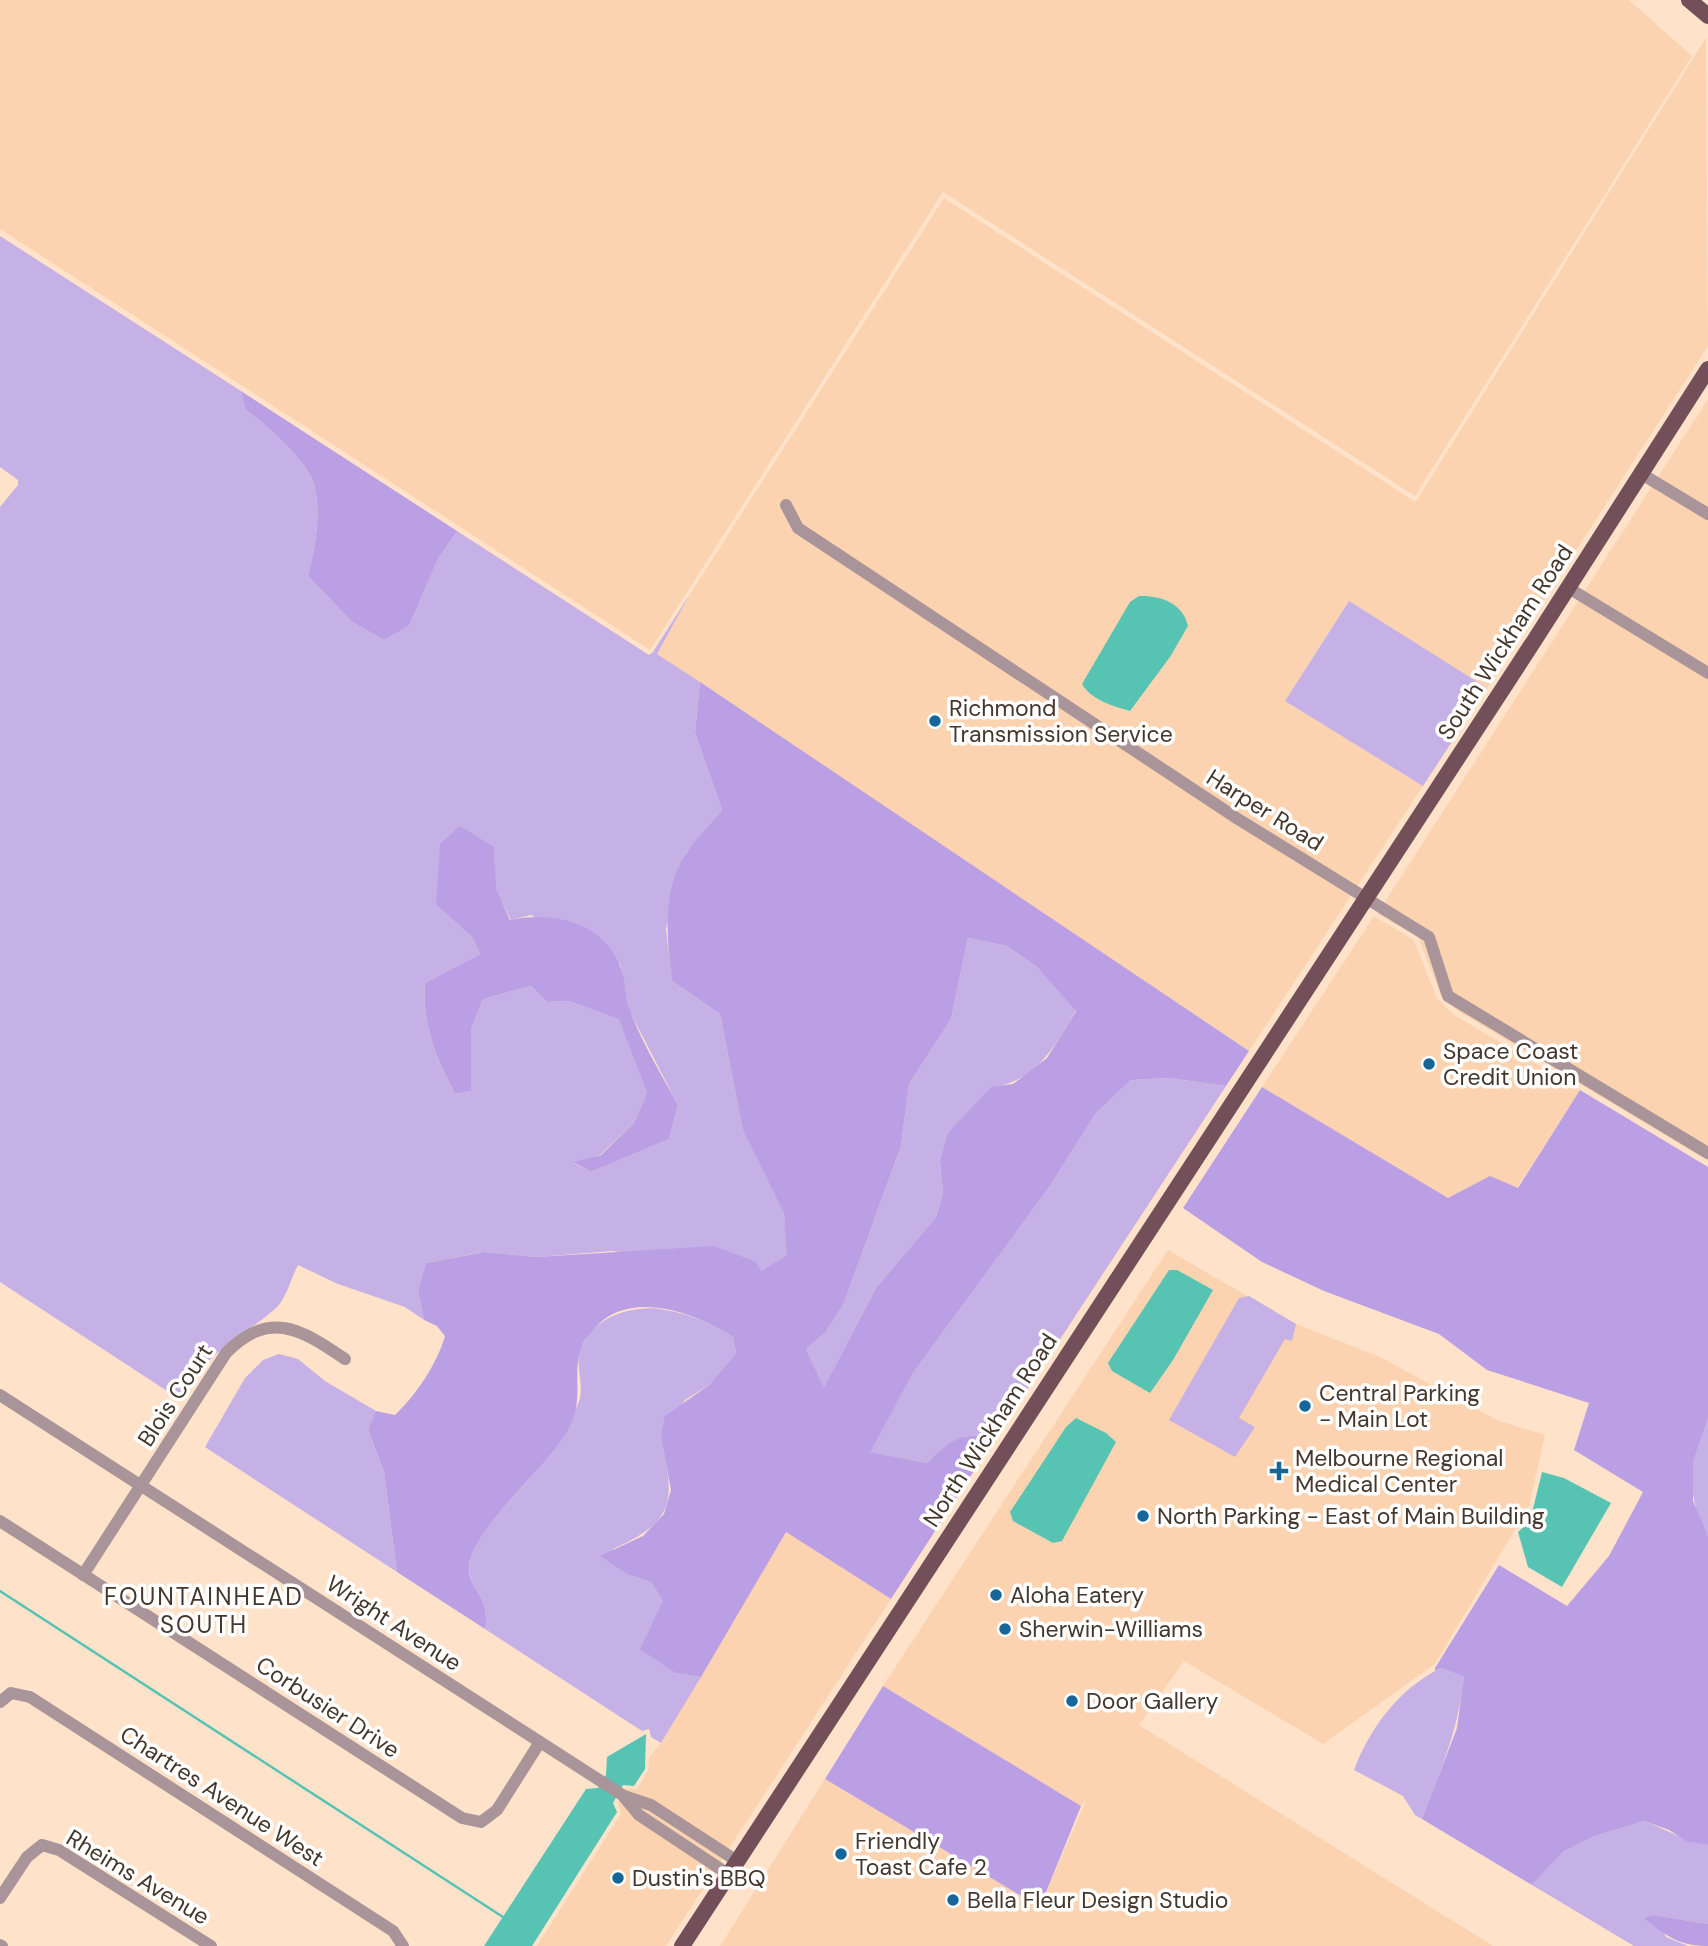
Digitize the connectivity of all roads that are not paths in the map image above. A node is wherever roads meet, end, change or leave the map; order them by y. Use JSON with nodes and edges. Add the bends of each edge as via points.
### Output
{"nodes":[{"id":1,"x":1689,"y":0,"type":"edge"},
{"id":2,"x":1708,"y":16,"type":"edge"},
{"id":3,"x":1708,"y":369,"type":"edge"},
{"id":4,"x":1640,"y":473,"type":"junction"},
{"id":5,"x":786,"y":505,"type":"dead end"},
{"id":6,"x":1708,"y":514,"type":"edge"},
{"id":7,"x":1567,"y":587,"type":"junction"},
{"id":8,"x":1708,"y":673,"type":"edge"},
{"id":9,"x":1365,"y":897,"type":"junction"},
{"id":10,"x":1338,"y":939,"type":"joint"},
{"id":11,"x":1708,"y":1153,"type":"edge"},
{"id":12,"x":345,"y":1359,"type":"dead end"},
{"id":13,"x":0,"y":1395,"type":"edge"},
{"id":14,"x":141,"y":1485,"type":"junction"},
{"id":15,"x":0,"y":1521,"type":"edge"},
{"id":16,"x":83,"y":1575,"type":"junction"},
{"id":17,"x":0,"y":1702,"type":"edge"},
{"id":18,"x":540,"y":1742,"type":"junction"},
{"id":19,"x":733,"y":1868,"type":"junction"},
{"id":20,"x":0,"y":1898,"type":"edge"},
{"id":21,"x":211,"y":1946,"type":"edge"},
{"id":22,"x":403,"y":1946,"type":"edge"},
{"id":23,"x":682,"y":1946,"type":"edge"}],
"edges":[{"from":1,"to":2,"type":"main road"},
{"from":3,"to":4,"type":"main road","name":"South Wickham Road"},
{"from":4,"to":6,"type":"street"},
{"from":4,"to":7,"type":"main road","name":"South Wickham Road"},
{"from":5,"to":9,"type":"street","name":"Harper Road","via":[[798,528],[1238,819]]},
{"from":7,"to":8,"type":"street"},
{"from":7,"to":9,"type":"main road","name":"South Wickham Road"},
{"from":9,"to":10,"type":"main road","name":"South Wickham Road"},
{"from":9,"to":11,"type":"street","name":"Harper Road","via":[[1429,937],[1448,996]]},
{"from":10,"to":19,"type":"main road","name":"North Wickham Road"},
{"from":12,"to":14,"type":"street","name":"Blois Court","via":[[311,1336],[282,1326],[243,1336],[226,1353]]},
{"from":13,"to":14,"type":"street","name":"Wright Avenue"},
{"from":14,"to":16,"type":"street","name":"Blois Court"},
{"from":14,"to":18,"type":"street","name":"Wright Avenue"},
{"from":15,"to":16,"type":"street","name":"Corbusier Drive"},
{"from":16,"to":18,"type":"street","name":"Corbusier Drive","via":[[462,1818],[481,1822],[497,1810]]},
{"from":17,"to":22,"type":"street","name":"Chartres Avenue West","via":[[11,1693],[30,1698],[393,1931]]},
{"from":18,"to":19,"type":"street","name":"Wright Avenue","via":[[624,1796],[651,1805]]},
{"from":19,"to":23,"type":"main road","name":"North Wickham Road"},
{"from":20,"to":21,"type":"street","name":"Rheims Avenue","via":[[27,1857],[42,1844],[59,1850]]}]}
